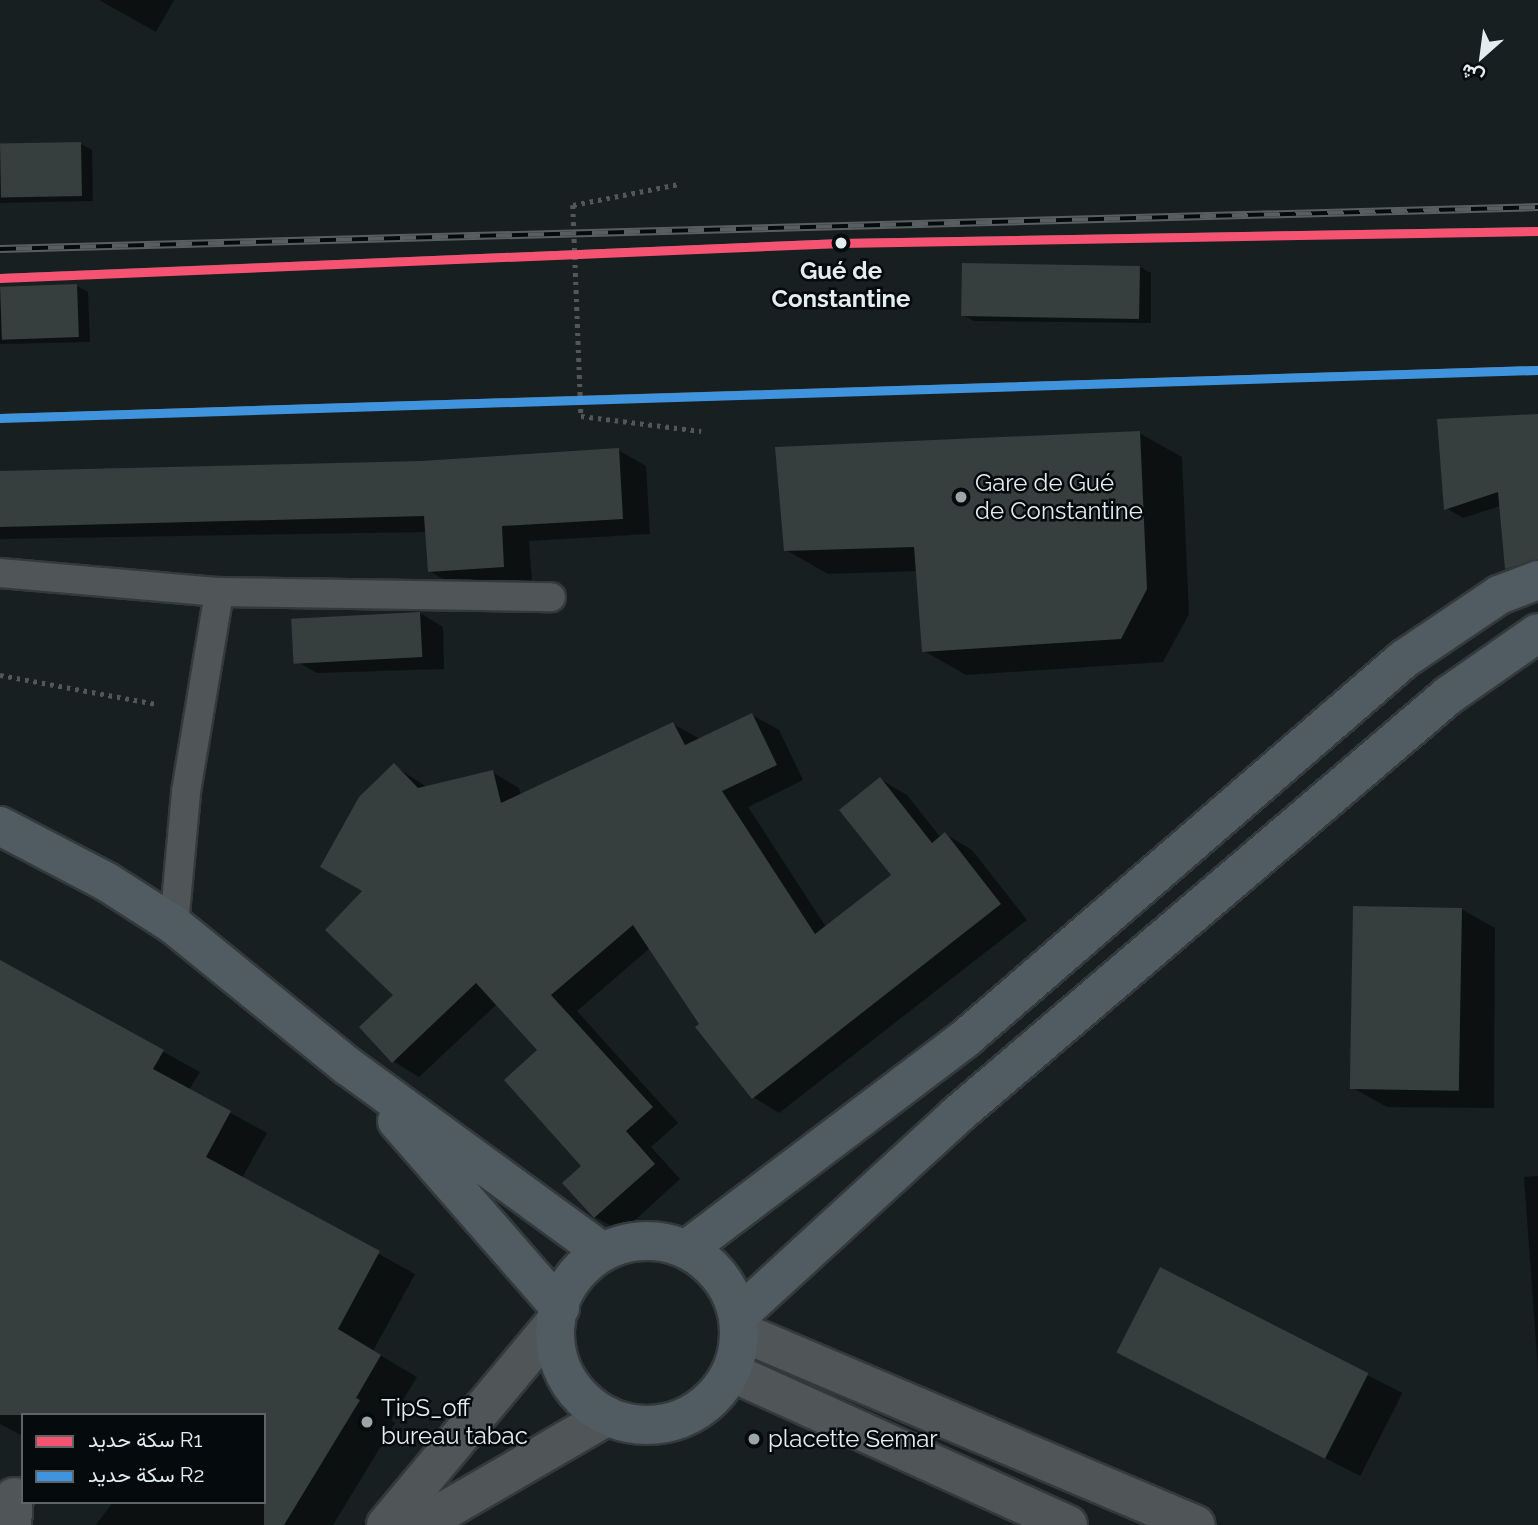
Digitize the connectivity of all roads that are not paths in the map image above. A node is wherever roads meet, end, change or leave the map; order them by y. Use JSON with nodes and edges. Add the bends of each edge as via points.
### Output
{"nodes":[{"id":1,"x":0,"y":573,"type":"edge"},
{"id":2,"x":1538,"y":580,"type":"edge"},
{"id":3,"x":219,"y":592,"type":"junction"},
{"id":4,"x":551,"y":597,"type":"dead end"},
{"id":5,"x":1538,"y":633,"type":"edge"},
{"id":6,"x":0,"y":826,"type":"edge"},
{"id":7,"x":174,"y":925,"type":"junction"},
{"id":8,"x":349,"y":1067,"type":"junction"},
{"id":9,"x":687,"y":1249,"type":"junction"},
{"id":10,"x":603,"y":1252,"type":"junction"},
{"id":11,"x":558,"y":1315,"type":"junction"},
{"id":12,"x":739,"y":1323,"type":"junction"},
{"id":13,"x":731,"y":1372,"type":"junction"},
{"id":14,"x":608,"y":1416,"type":"junction"},
{"id":15,"x":386,"y":1525,"type":"edge"},
{"id":16,"x":420,"y":1525,"type":"edge"},
{"id":17,"x":1068,"y":1525,"type":"edge"},
{"id":18,"x":1196,"y":1525,"type":"edge"}],
"edges":[{"from":1,"to":3,"type":"lane"},
{"from":2,"to":9,"type":"main road","via":[[1499,595],[1404,659],[967,1037]]},
{"from":3,"to":4,"type":"lane"},
{"from":3,"to":7,"type":"lane","via":[[198,711]]},
{"from":5,"to":12,"type":"main road","via":[[1449,695],[1030,1053]]},
{"from":6,"to":7,"type":"main road","via":[[107,882]]},
{"from":7,"to":8,"type":"main road"},
{"from":8,"to":10,"type":"main road"},
{"from":8,"to":11,"type":"main road"},
{"from":9,"to":10,"type":"main road","via":[[659,1242],[630,1242]]},
{"from":9,"to":12,"type":"main road","via":[[710,1266],[728,1288]]},
{"from":10,"to":11,"type":"main road","via":[[580,1270]]},
{"from":11,"to":14,"type":"main road","via":[[556,1350],[567,1377],[584,1400]]},
{"from":11,"to":15,"type":"main road"},
{"from":12,"to":13,"type":"main road"},
{"from":12,"to":18,"type":"main road"},
{"from":13,"to":14,"type":"main road","via":[[716,1396],[674,1420],[636,1424]]},
{"from":13,"to":17,"type":"main road"},
{"from":14,"to":16,"type":"main road"}]}
